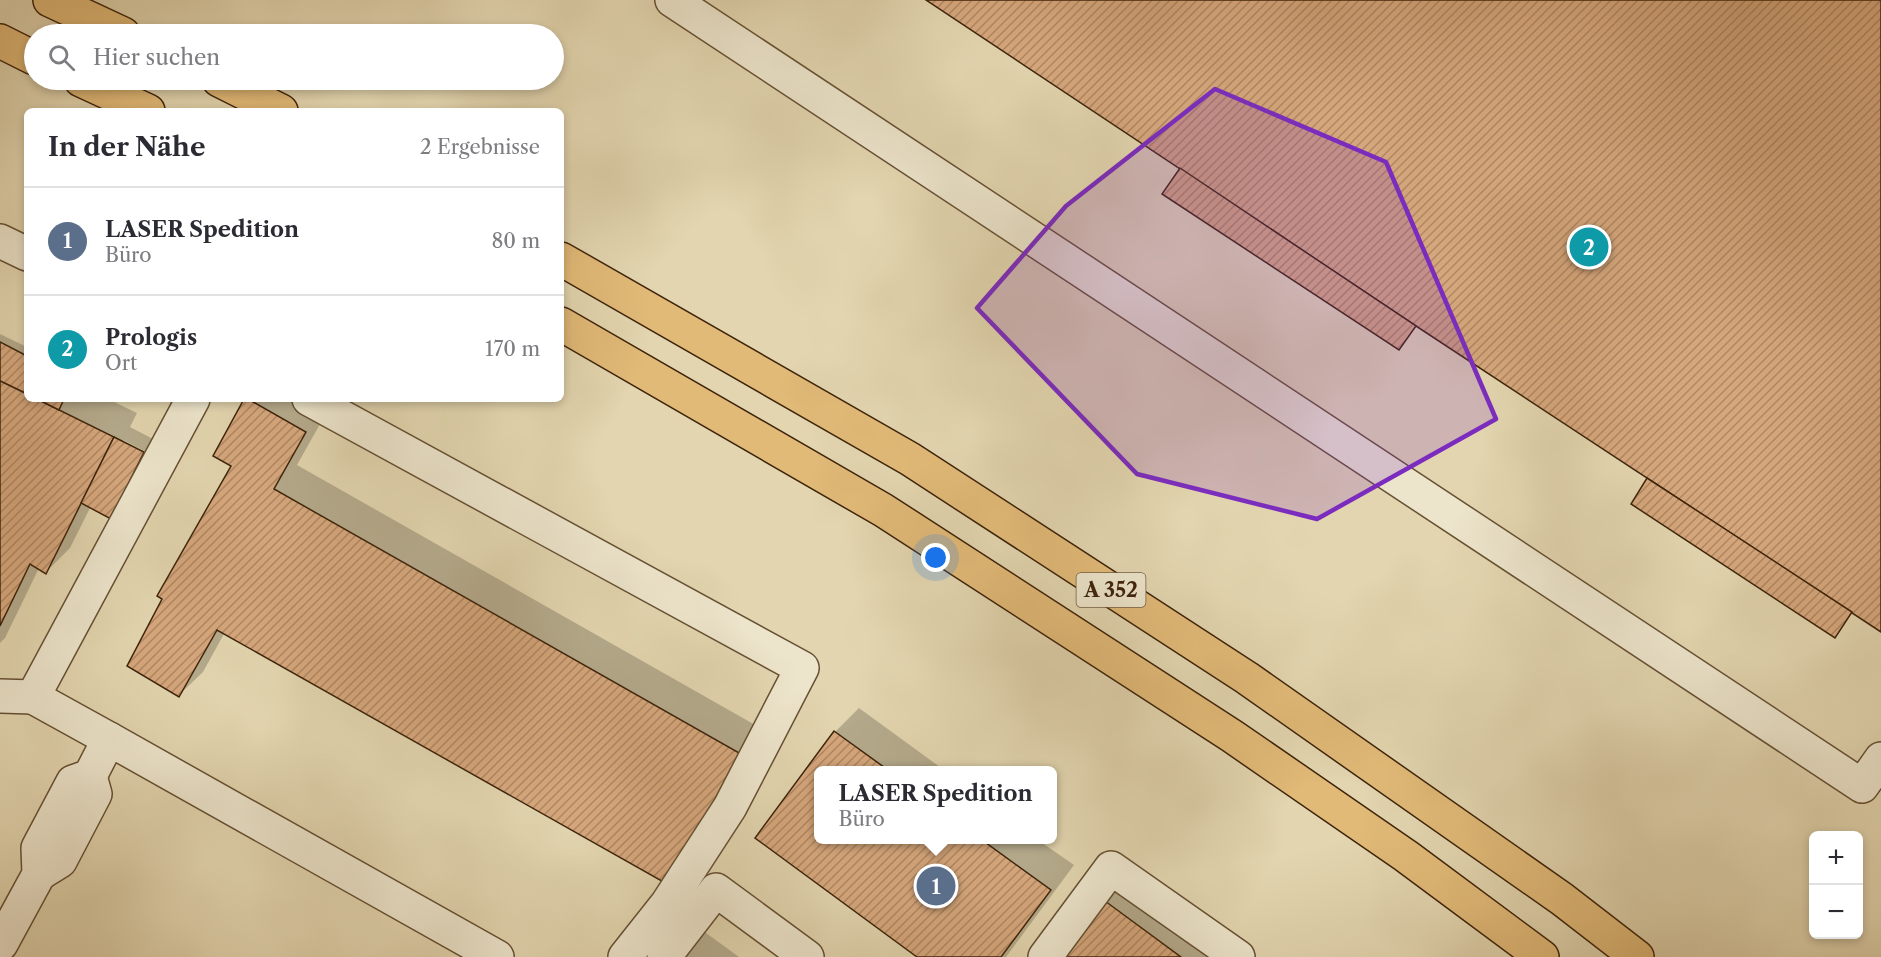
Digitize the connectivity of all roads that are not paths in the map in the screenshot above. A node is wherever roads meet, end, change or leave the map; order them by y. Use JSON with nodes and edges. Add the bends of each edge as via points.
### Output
{"nodes":[{"id":1,"x":50,"y":0,"type":"edge"},
{"id":2,"x":672,"y":0,"type":"edge"},
{"id":3,"x":102,"y":24,"type":"edge"},
{"id":4,"x":0,"y":41,"type":"edge"},
{"id":5,"x":24,"y":53,"type":"edge"},
{"id":6,"x":103,"y":90,"type":"edge"},
{"id":7,"x":239,"y":90,"type":"edge"},
{"id":8,"x":142,"y":108,"type":"edge"},
{"id":9,"x":275,"y":108,"type":"edge"},
{"id":10,"x":0,"y":241,"type":"edge"},
{"id":11,"x":24,"y":253,"type":"edge"},
{"id":12,"x":564,"y":261,"type":"edge"},
{"id":13,"x":564,"y":326,"type":"edge"},
{"id":14,"x":191,"y":402,"type":"edge"},
{"id":15,"x":314,"y":402,"type":"edge"},
{"id":16,"x":0,"y":696,"type":"edge"},
{"id":17,"x":33,"y":697,"type":"junction"},
{"id":18,"x":109,"y":739,"type":"junction"},
{"id":19,"x":1881,"y":759,"type":"edge"},
{"id":20,"x":7,"y":948,"type":"edge"},
{"id":21,"x":497,"y":957,"type":"edge"},
{"id":22,"x":625,"y":957,"type":"edge"},
{"id":23,"x":664,"y":957,"type":"edge"},
{"id":24,"x":807,"y":957,"type":"edge"},
{"id":25,"x":1045,"y":957,"type":"edge"},
{"id":26,"x":1238,"y":957,"type":"edge"},
{"id":27,"x":1542,"y":957,"type":"edge"},
{"id":28,"x":1636,"y":957,"type":"edge"}],
"edges":[{"from":1,"to":3,"type":"highway"},
{"from":2,"to":19,"type":"lane","via":[[1862,786]]},
{"from":4,"to":5,"type":"highway"},
{"from":6,"to":8,"type":"highway"},
{"from":7,"to":9,"type":"highway"},
{"from":10,"to":11,"type":"lane"},
{"from":12,"to":28,"type":"highway","number":"A 352","via":[[940,478],[1247,678],[1562,899]]},
{"from":13,"to":27,"type":"highway","number":"A 352","via":[[883,510],[1232,735]]},
{"from":14,"to":17,"type":"lane"},
{"from":15,"to":22,"type":"lane","via":[[802,668],[730,807],[667,904]]},
{"from":16,"to":17,"type":"lane"},
{"from":17,"to":18,"type":"lane"},
{"from":18,"to":20,"type":"lane","via":[[90,776],[73,782],[38,848],[39,874]]},
{"from":18,"to":21,"type":"lane"},
{"from":23,"to":24,"type":"lane","via":[[716,890]]},
{"from":25,"to":26,"type":"lane","via":[[1111,868]]}]}
